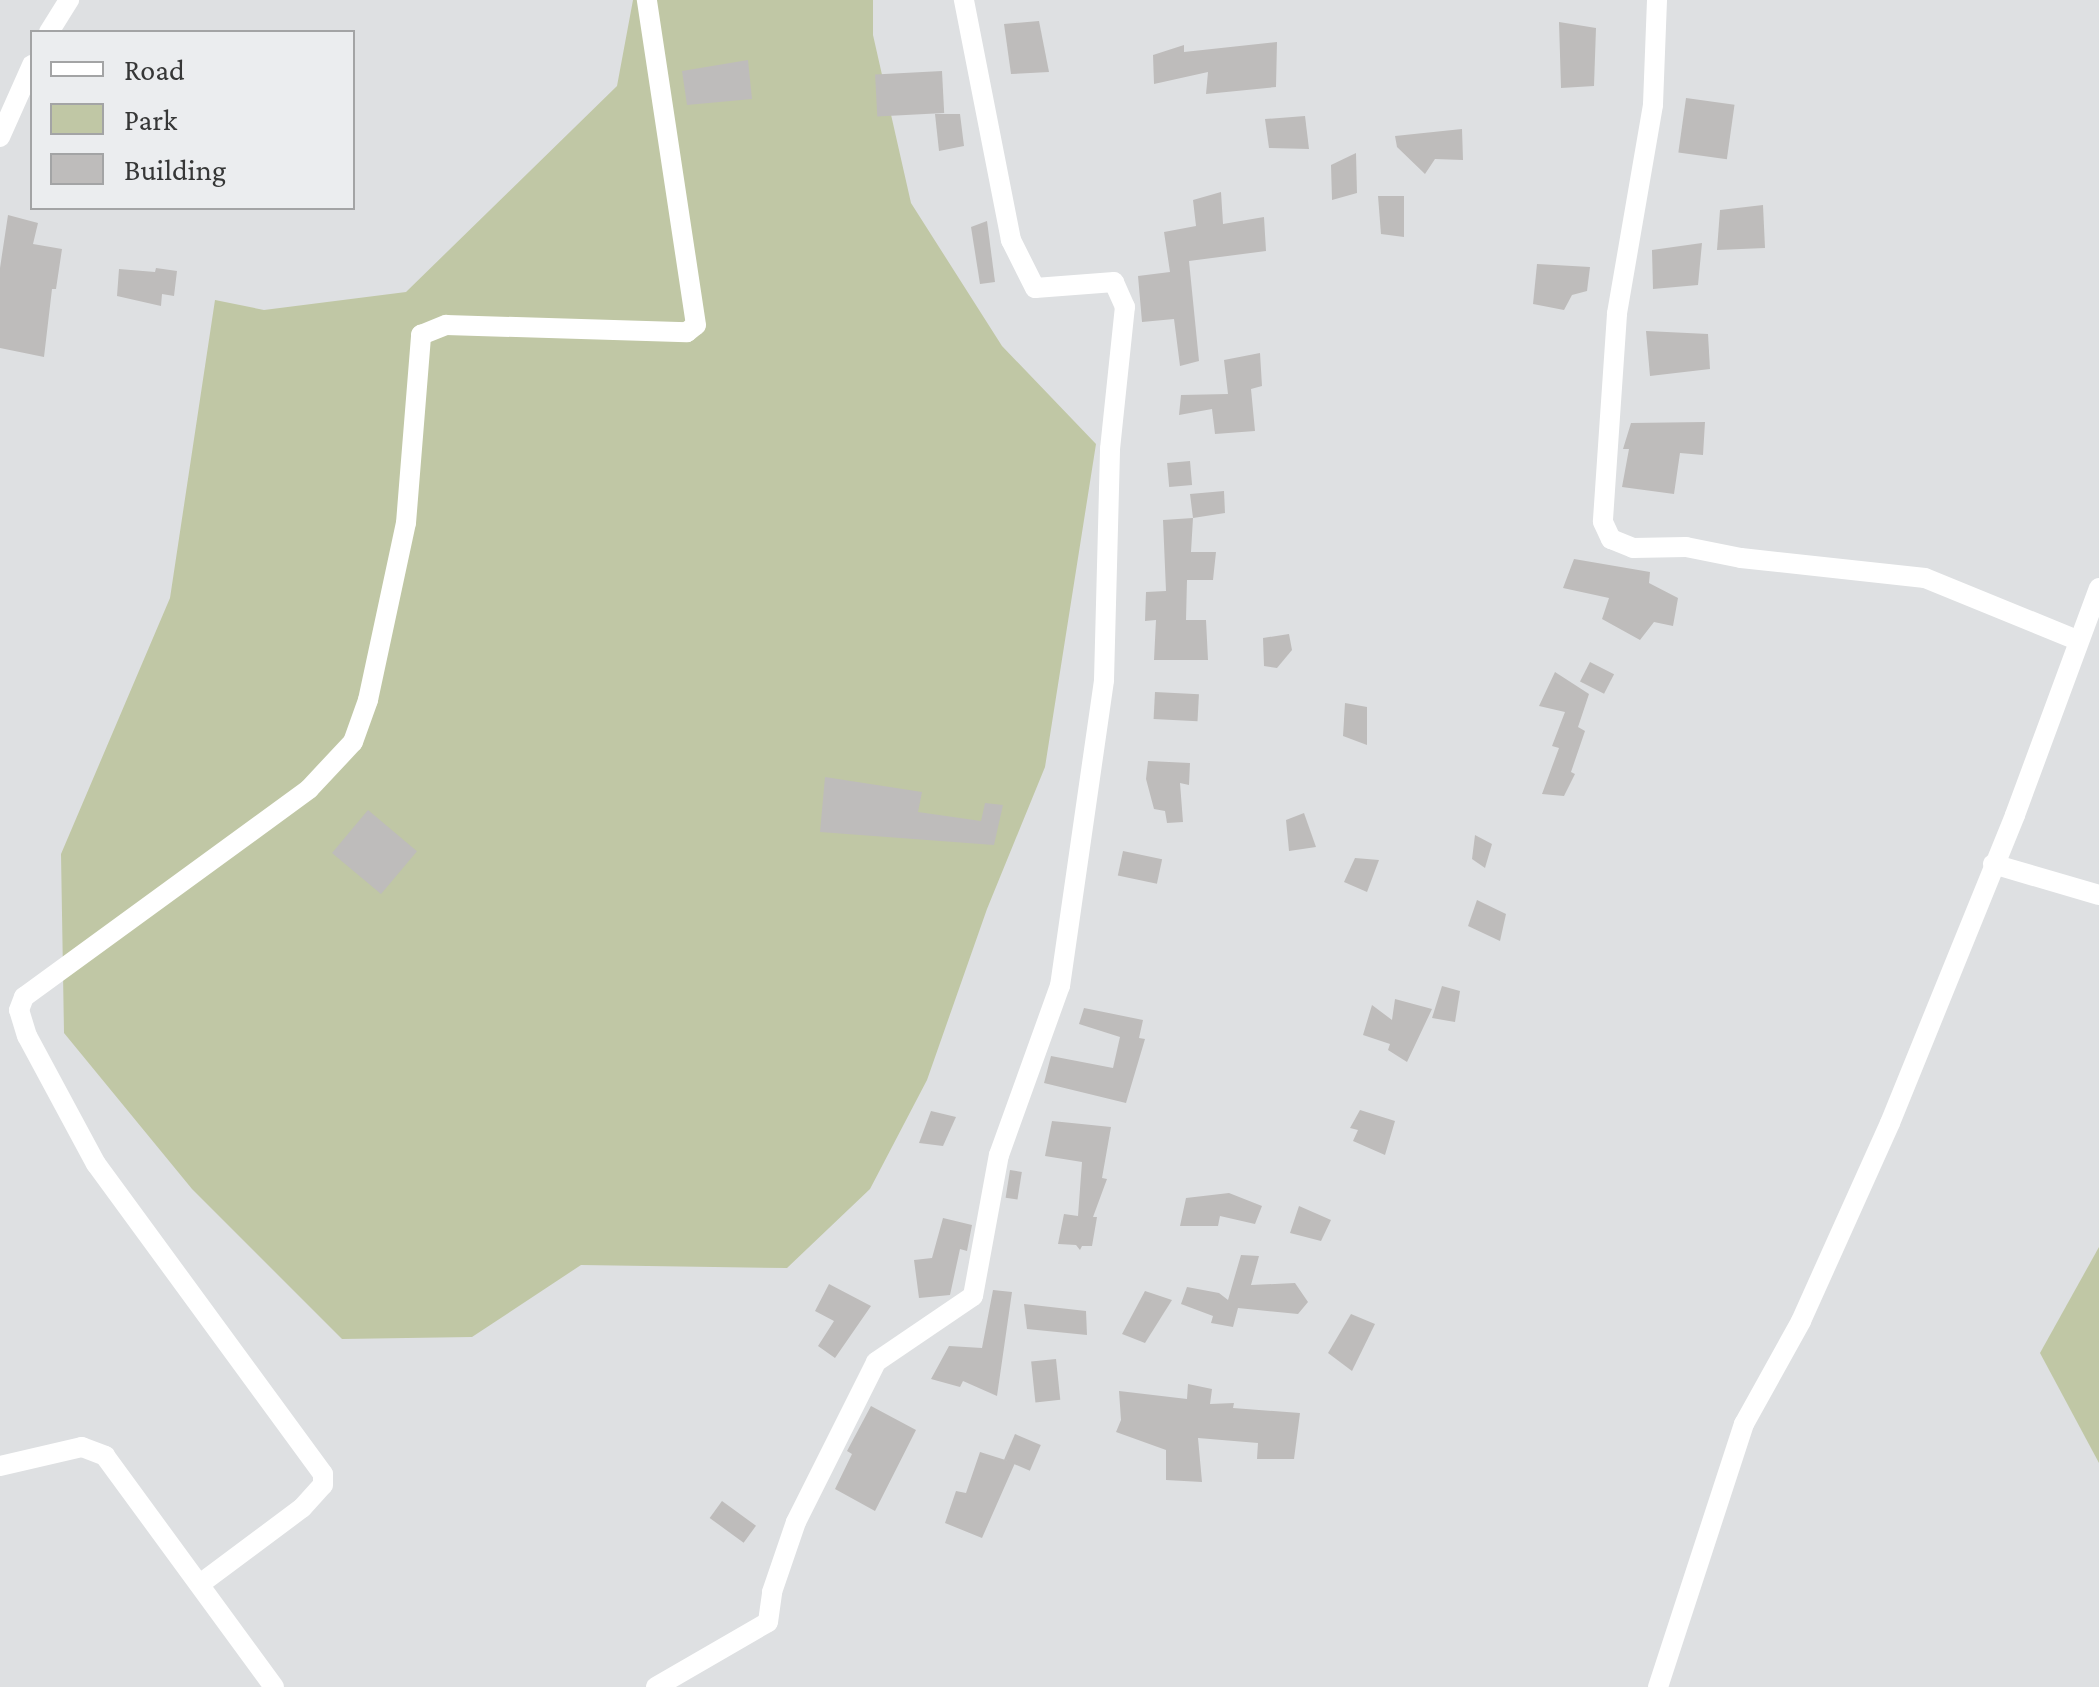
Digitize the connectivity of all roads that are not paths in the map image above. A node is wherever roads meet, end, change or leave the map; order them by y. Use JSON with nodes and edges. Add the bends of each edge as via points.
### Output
{"nodes":[{"id":1,"x":70,"y":0,"type":"edge"},
{"id":2,"x":647,"y":0,"type":"edge"},
{"id":3,"x":964,"y":0,"type":"edge"},
{"id":4,"x":1657,"y":0,"type":"edge"},
{"id":5,"x":49,"y":30,"type":"edge"},
{"id":6,"x":30,"y":70,"type":"edge"},
{"id":7,"x":0,"y":136,"type":"edge"},
{"id":8,"x":2099,"y":588,"type":"edge"},
{"id":9,"x":2079,"y":641,"type":"junction"},
{"id":10,"x":1993,"y":864,"type":"junction"},
{"id":11,"x":2099,"y":894,"type":"edge"},
{"id":12,"x":0,"y":1466,"type":"edge"},
{"id":13,"x":200,"y":1584,"type":"junction"},
{"id":14,"x":274,"y":1687,"type":"edge"},
{"id":15,"x":656,"y":1687,"type":"edge"},
{"id":16,"x":1658,"y":1687,"type":"edge"}],
"edges":[{"from":1,"to":5,"type":"street"},
{"from":2,"to":13,"type":"street","via":[[696,324],[687,332],[446,325],[421,334],[406,522],[354,742],[309,789],[24,997],[19,1010],[96,1164],[324,1474],[302,1508]]},
{"from":3,"to":15,"type":"street","via":[[1012,240],[1034,288],[1114,282],[1125,307],[1110,449],[1104,680],[1060,986],[999,1155],[974,1296],[876,1362],[796,1522],[768,1622]]},
{"from":4,"to":9,"type":"street","via":[[1654,105],[1617,314],[1603,522],[1610,539],[1633,548],[1686,547],[1925,578]]},
{"from":6,"to":7,"type":"street"},
{"from":8,"to":9,"type":"street"},
{"from":9,"to":10,"type":"street"},
{"from":10,"to":11,"type":"street"},
{"from":10,"to":16,"type":"street","via":[[1890,1123],[1801,1321],[1744,1424]]},
{"from":12,"to":13,"type":"street","via":[[82,1448],[106,1456]]},
{"from":13,"to":14,"type":"street"}]}
